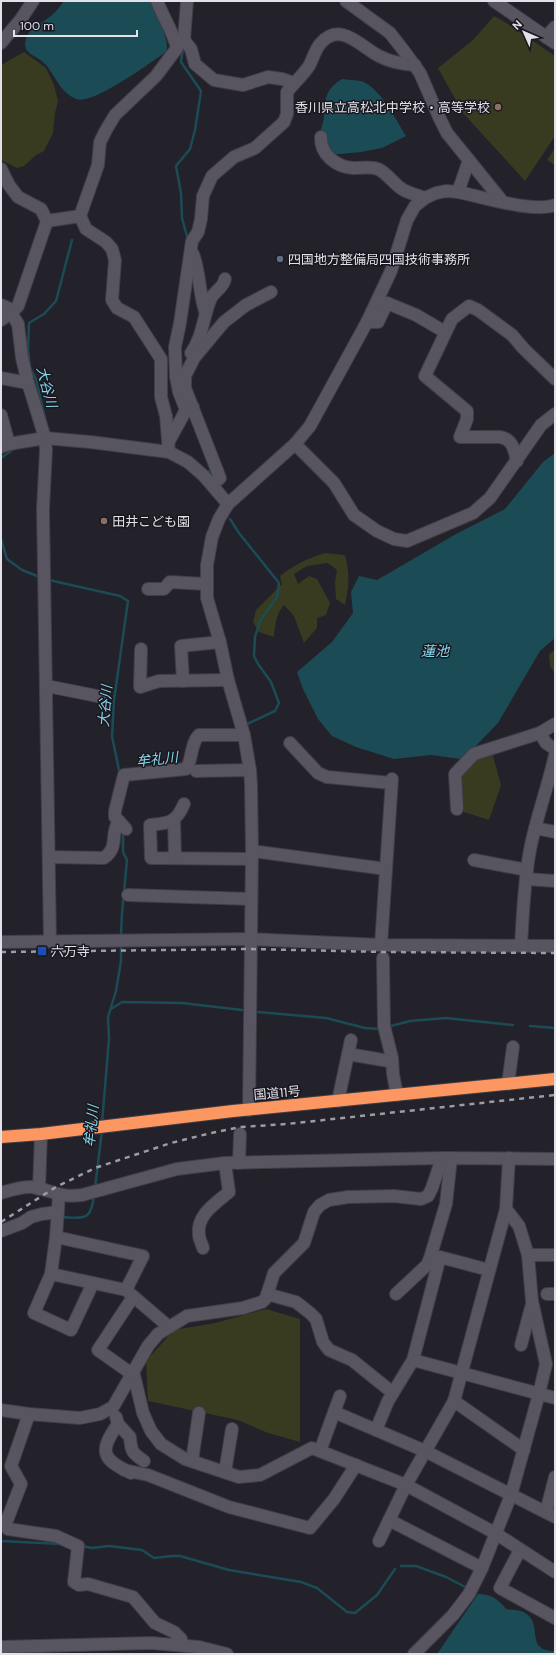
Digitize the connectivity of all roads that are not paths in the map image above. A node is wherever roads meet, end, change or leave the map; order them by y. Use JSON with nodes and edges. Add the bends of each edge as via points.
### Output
{"nodes":[{"id":1,"x":33,"y":1,"type":"edge"},
{"id":2,"x":157,"y":1,"type":"edge"},
{"id":3,"x":187,"y":1,"type":"edge"},
{"id":4,"x":346,"y":1,"type":"edge"},
{"id":5,"x":494,"y":1,"type":"edge"},
{"id":6,"x":555,"y":27,"type":"edge"},
{"id":7,"x":550,"y":40,"type":"edge"},
{"id":8,"x":1,"y":43,"type":"edge"},
{"id":9,"x":180,"y":44,"type":"junction"},
{"id":10,"x":414,"y":65,"type":"junction"},
{"id":11,"x":294,"y":83,"type":"junction"},
{"id":12,"x":321,"y":137,"type":"dead end"},
{"id":13,"x":470,"y":160,"type":"junction"},
{"id":14,"x":1,"y":169,"type":"edge"},
{"id":15,"x":458,"y":192,"type":"junction"},
{"id":16,"x":425,"y":198,"type":"junction"},
{"id":17,"x":502,"y":201,"type":"junction"},
{"id":18,"x":555,"y":205,"type":"edge"},
{"id":19,"x":80,"y":216,"type":"junction"},
{"id":20,"x":47,"y":221,"type":"junction"},
{"id":21,"x":191,"y":249,"type":"junction"},
{"id":22,"x":226,"y":279,"type":"dead end"},
{"id":23,"x":271,"y":292,"type":"dead end"},
{"id":24,"x":1,"y":305,"type":"edge"},
{"id":25,"x":205,"y":311,"type":"junction"},
{"id":26,"x":12,"y":312,"type":"junction"},
{"id":27,"x":1,"y":320,"type":"edge"},
{"id":28,"x":367,"y":322,"type":"junction"},
{"id":29,"x":445,"y":332,"type":"junction"},
{"id":30,"x":1,"y":378,"type":"edge"},
{"id":31,"x":555,"y":379,"type":"edge"},
{"id":32,"x":28,"y":383,"type":"junction"},
{"id":33,"x":177,"y":383,"type":"junction"},
{"id":34,"x":190,"y":409,"type":"junction"},
{"id":35,"x":555,"y":414,"type":"edge"},
{"id":36,"x":1,"y":415,"type":"edge"},
{"id":37,"x":39,"y":439,"type":"junction"},
{"id":38,"x":295,"y":444,"type":"junction"},
{"id":39,"x":9,"y":445,"type":"edge"},
{"id":40,"x":169,"y":447,"type":"junction"},
{"id":41,"x":517,"y":461,"type":"junction"},
{"id":42,"x":212,"y":485,"type":"junction"},
{"id":43,"x":228,"y":504,"type":"junction"},
{"id":44,"x":206,"y":584,"type":"junction"},
{"id":45,"x":148,"y":589,"type":"dead end"},
{"id":46,"x":220,"y":642,"type":"junction"},
{"id":47,"x":140,"y":649,"type":"dead end"},
{"id":48,"x":228,"y":680,"type":"junction"},
{"id":49,"x":183,"y":681,"type":"junction"},
{"id":50,"x":47,"y":686,"type":"junction"},
{"id":51,"x":102,"y":697,"type":"dead end"},
{"id":52,"x":555,"y":724,"type":"edge"},
{"id":53,"x":540,"y":733,"type":"junction"},
{"id":54,"x":244,"y":735,"type":"junction"},
{"id":55,"x":290,"y":743,"type":"dead end"},
{"id":56,"x":555,"y":749,"type":"edge"},
{"id":57,"x":555,"y":755,"type":"edge"},
{"id":58,"x":250,"y":770,"type":"junction"},
{"id":59,"x":196,"y":771,"type":"dead end"},
{"id":60,"x":184,"y":804,"type":"dead end"},
{"id":61,"x":457,"y":809,"type":"dead end"},
{"id":62,"x":174,"y":820,"type":"junction"},
{"id":63,"x":535,"y":828,"type":"junction"},
{"id":64,"x":555,"y":832,"type":"edge"},
{"id":65,"x":252,"y":855,"type":"junction"},
{"id":66,"x":49,"y":857,"type":"junction"},
{"id":67,"x":175,"y":858,"type":"junction"},
{"id":68,"x":474,"y":860,"type":"dead end"},
{"id":69,"x":386,"y":868,"type":"junction"},
{"id":70,"x":527,"y":875,"type":"junction"},
{"id":71,"x":555,"y":881,"type":"edge"},
{"id":72,"x":128,"y":895,"type":"dead end"},
{"id":73,"x":251,"y":899,"type":"junction"},
{"id":74,"x":250,"y":939,"type":"junction"},
{"id":75,"x":50,"y":941,"type":"junction"},
{"id":76,"x":1,"y":942,"type":"edge"},
{"id":77,"x":381,"y":945,"type":"junction"},
{"id":78,"x":521,"y":945,"type":"junction"},
{"id":79,"x":555,"y":946,"type":"edge"},
{"id":80,"x":383,"y":958,"type":"dead end"},
{"id":81,"x":351,"y":1040,"type":"dead end"},
{"id":82,"x":513,"y":1047,"type":"dead end"},
{"id":83,"x":348,"y":1054,"type":"junction"},
{"id":84,"x":389,"y":1061,"type":"dead end"},
{"id":85,"x":555,"y":1079,"type":"edge"},
{"id":86,"x":508,"y":1084,"type":"junction"},
{"id":87,"x":397,"y":1095,"type":"junction"},
{"id":88,"x":338,"y":1101,"type":"junction"},
{"id":89,"x":249,"y":1110,"type":"junction"},
{"id":90,"x":41,"y":1134,"type":"junction"},
{"id":91,"x":240,"y":1134,"type":"dead end"},
{"id":92,"x":1,"y":1137,"type":"edge"},
{"id":93,"x":447,"y":1158,"type":"junction"},
{"id":94,"x":509,"y":1158,"type":"junction"},
{"id":95,"x":555,"y":1159,"type":"edge"},
{"id":96,"x":225,"y":1163,"type":"junction"},
{"id":97,"x":239,"y":1163,"type":"junction"},
{"id":98,"x":39,"y":1189,"type":"junction"},
{"id":99,"x":1,"y":1193,"type":"edge"},
{"id":100,"x":59,"y":1195,"type":"junction"},
{"id":101,"x":506,"y":1209,"type":"junction"},
{"id":102,"x":58,"y":1215,"type":"junction"},
{"id":103,"x":1,"y":1231,"type":"edge"},
{"id":104,"x":56,"y":1237,"type":"junction"},
{"id":105,"x":203,"y":1248,"type":"dead end"},
{"id":106,"x":528,"y":1255,"type":"junction"},
{"id":107,"x":555,"y":1255,"type":"edge"},
{"id":108,"x":490,"y":1270,"type":"junction"},
{"id":109,"x":51,"y":1274,"type":"junction"},
{"id":110,"x":93,"y":1283,"type":"junction"},
{"id":111,"x":129,"y":1293,"type":"junction"},
{"id":112,"x":267,"y":1294,"type":"junction"},
{"id":113,"x":396,"y":1294,"type":"dead end"},
{"id":114,"x":532,"y":1301,"type":"junction"},
{"id":115,"x":169,"y":1327,"type":"junction"},
{"id":116,"x":521,"y":1345,"type":"dead end"},
{"id":117,"x":413,"y":1360,"type":"junction"},
{"id":118,"x":133,"y":1372,"type":"junction"},
{"id":119,"x":462,"y":1373,"type":"junction"},
{"id":120,"x":393,"y":1393,"type":"junction"},
{"id":121,"x":539,"y":1394,"type":"junction"},
{"id":122,"x":340,"y":1396,"type":"dead end"},
{"id":123,"x":555,"y":1398,"type":"edge"},
{"id":124,"x":454,"y":1401,"type":"junction"},
{"id":125,"x":113,"y":1407,"type":"junction"},
{"id":126,"x":1,"y":1410,"type":"edge"},
{"id":127,"x":334,"y":1412,"type":"junction"},
{"id":128,"x":199,"y":1413,"type":"dead end"},
{"id":129,"x":29,"y":1414,"type":"junction"},
{"id":130,"x":118,"y":1424,"type":"junction"},
{"id":131,"x":232,"y":1429,"type":"dead end"},
{"id":132,"x":376,"y":1430,"type":"junction"},
{"id":133,"x":524,"y":1450,"type":"junction"},
{"id":134,"x":320,"y":1451,"type":"junction"},
{"id":135,"x":425,"y":1451,"type":"junction"},
{"id":136,"x":144,"y":1461,"type":"dead end"},
{"id":137,"x":192,"y":1461,"type":"junction"},
{"id":138,"x":356,"y":1465,"type":"junction"},
{"id":139,"x":124,"y":1470,"type":"junction"},
{"id":140,"x":225,"y":1472,"type":"junction"},
{"id":141,"x":555,"y":1477,"type":"edge"},
{"id":142,"x":406,"y":1485,"type":"junction"},
{"id":143,"x":164,"y":1487,"type":"dead end"},
{"id":144,"x":511,"y":1495,"type":"junction"},
{"id":145,"x":550,"y":1514,"type":"edge"},
{"id":146,"x":389,"y":1520,"type":"junction"},
{"id":147,"x":495,"y":1533,"type":"junction"},
{"id":148,"x":379,"y":1541,"type":"dead end"},
{"id":149,"x":520,"y":1550,"type":"junction"},
{"id":150,"x":482,"y":1568,"type":"junction"},
{"id":151,"x":555,"y":1572,"type":"edge"},
{"id":152,"x":555,"y":1618,"type":"edge"},
{"id":153,"x":182,"y":1645,"type":"junction"},
{"id":154,"x":1,"y":1647,"type":"edge"},
{"id":155,"x":227,"y":1654,"type":"edge"},
{"id":156,"x":414,"y":1654,"type":"edge"}],
"edges":[{"from":1,"to":8,"type":"street"},
{"from":2,"to":9,"type":"street","via":[[175,39]]},
{"from":3,"to":9,"type":"street"},
{"from":4,"to":10,"type":"street","via":[[390,33]]},
{"from":5,"to":7,"type":"street"},
{"from":6,"to":7,"type":"street"},
{"from":9,"to":11,"type":"street","via":[[191,49],[195,64],[214,80],[243,85],[268,77],[282,78]]},
{"from":9,"to":19,"type":"street","via":[[156,76],[115,115],[106,130],[100,142],[98,165]]},
{"from":10,"to":11,"type":"street","via":[[400,64],[378,56],[351,37],[333,35],[320,44],[310,65]]},
{"from":10,"to":13,"type":"street","via":[[447,133]]},
{"from":11,"to":21,"type":"street","via":[[287,92],[287,114],[284,122],[255,148],[234,157],[212,176],[203,196],[201,219]]},
{"from":12,"to":16,"type":"street","via":[[321,145],[333,160],[346,167],[377,168],[402,189]]},
{"from":13,"to":15,"type":"street"},
{"from":13,"to":17,"type":"street"},
{"from":14,"to":20,"type":"street","via":[[18,197],[41,209]]},
{"from":15,"to":16,"type":"street","via":[[446,191]]},
{"from":15,"to":17,"type":"street"},
{"from":16,"to":28,"type":"street","via":[[415,206],[408,220],[390,271]]},
{"from":17,"to":18,"type":"street","via":[[529,207]]},
{"from":19,"to":20,"type":"street"},
{"from":19,"to":40,"type":"street","via":[[86,229],[106,242],[112,250],[115,260],[112,300],[116,308],[134,317],[161,359],[161,397]]},
{"from":20,"to":26,"type":"street","via":[[18,306]]},
{"from":21,"to":25,"type":"street","via":[[196,262]]},
{"from":21,"to":33,"type":"street","via":[[175,347]]},
{"from":22,"to":25,"type":"street","via":[[225,284],[213,294]]},
{"from":23,"to":34,"type":"street","via":[[224,322],[194,358],[185,376]]},
{"from":24,"to":26,"type":"street"},
{"from":25,"to":33,"type":"street","via":[[198,344],[182,368]]},
{"from":26,"to":27,"type":"street"},
{"from":26,"to":32,"type":"street","via":[[18,324]]},
{"from":28,"to":29,"type":"street","via":[[378,322],[387,303],[416,315]]},
{"from":28,"to":38,"type":"street","via":[[317,413]]},
{"from":29,"to":31,"type":"street","via":[[452,319],[469,306],[512,335]]},
{"from":29,"to":41,"type":"street","via":[[425,376],[467,411],[467,419],[460,437],[506,438],[512,444]]},
{"from":30,"to":32,"type":"street"},
{"from":32,"to":37,"type":"street"},
{"from":33,"to":34,"type":"street","via":[[179,392]]},
{"from":34,"to":40,"type":"street"},
{"from":34,"to":42,"type":"street","via":[[220,478]]},
{"from":35,"to":41,"type":"street","via":[[541,425]]},
{"from":36,"to":39,"type":"street"},
{"from":37,"to":39,"type":"street"},
{"from":37,"to":40,"type":"street"},
{"from":37,"to":50,"type":"street","via":[[46,450],[43,509]]},
{"from":38,"to":41,"type":"street","via":[[334,483],[354,515],[377,531],[394,539],[407,541],[472,513],[490,498]]},
{"from":38,"to":43,"type":"street"},
{"from":40,"to":42,"type":"street"},
{"from":42,"to":43,"type":"street"},
{"from":43,"to":44,"type":"street","via":[[212,537]]},
{"from":44,"to":45,"type":"street","via":[[170,582],[164,589]]},
{"from":44,"to":46,"type":"street","via":[[207,598]]},
{"from":46,"to":48,"type":"street"},
{"from":46,"to":49,"type":"street","via":[[181,646]]},
{"from":47,"to":49,"type":"street","via":[[140,687],[159,681]]},
{"from":48,"to":49,"type":"street"},
{"from":48,"to":54,"type":"street"},
{"from":50,"to":51,"type":"street"},
{"from":50,"to":66,"type":"street"},
{"from":52,"to":53,"type":"street"},
{"from":53,"to":56,"type":"street","via":[[546,743]]},
{"from":53,"to":61,"type":"street","via":[[474,754],[455,774]]},
{"from":54,"to":58,"type":"street"},
{"from":54,"to":66,"type":"street","via":[[199,735],[194,739],[186,769],[124,775],[114,811],[115,817],[122,825],[116,827],[113,848],[104,858]]},
{"from":55,"to":69,"type":"street","via":[[318,773],[327,777],[391,781]]},
{"from":57,"to":63,"type":"street"},
{"from":58,"to":59,"type":"street"},
{"from":58,"to":65,"type":"street"},
{"from":60,"to":62,"type":"street"},
{"from":62,"to":67,"type":"street"},
{"from":62,"to":67,"type":"street","via":[[150,825],[150,832],[151,858]]},
{"from":63,"to":64,"type":"street"},
{"from":63,"to":70,"type":"street"},
{"from":65,"to":67,"type":"street"},
{"from":65,"to":69,"type":"street"},
{"from":65,"to":73,"type":"street"},
{"from":66,"to":75,"type":"street"},
{"from":68,"to":70,"type":"street"},
{"from":69,"to":77,"type":"street"},
{"from":70,"to":71,"type":"street"},
{"from":70,"to":78,"type":"street"},
{"from":72,"to":73,"type":"street"},
{"from":73,"to":74,"type":"street"},
{"from":74,"to":75,"type":"street"},
{"from":74,"to":77,"type":"street"},
{"from":74,"to":89,"type":"street"},
{"from":75,"to":76,"type":"street"},
{"from":77,"to":78,"type":"street"},
{"from":78,"to":79,"type":"street"},
{"from":80,"to":87,"type":"street","via":[[385,1029]]},
{"from":81,"to":83,"type":"street"},
{"from":82,"to":86,"type":"street"},
{"from":83,"to":84,"type":"street"},
{"from":83,"to":88,"type":"street"},
{"from":85,"to":86,"type":"highway","name":"国道11号"},
{"from":86,"to":87,"type":"highway","name":"国道11号"},
{"from":87,"to":88,"type":"highway","name":"国道11号"},
{"from":88,"to":89,"type":"highway","name":"国道11号"},
{"from":89,"to":90,"type":"highway","name":"国道11号"},
{"from":90,"to":92,"type":"highway","name":"国道11号"},
{"from":90,"to":98,"type":"street"},
{"from":91,"to":97,"type":"street"},
{"from":93,"to":94,"type":"street"},
{"from":93,"to":97,"type":"street"},
{"from":93,"to":112,"type":"street","via":[[428,1196],[421,1199],[394,1196],[348,1197],[329,1200],[320,1205],[314,1212],[304,1242],[274,1273]]},
{"from":93,"to":113,"type":"street","via":[[446,1204],[430,1258]]},
{"from":94,"to":95,"type":"street"},
{"from":94,"to":101,"type":"street"},
{"from":96,"to":97,"type":"street"},
{"from":96,"to":100,"type":"street","via":[[177,1169],[69,1197]]},
{"from":96,"to":105,"type":"street","via":[[229,1192],[203,1216],[199,1235]]},
{"from":98,"to":99,"type":"street","via":[[15,1188]]},
{"from":98,"to":100,"type":"street"},
{"from":100,"to":102,"type":"street"},
{"from":101,"to":106,"type":"street","via":[[519,1226]]},
{"from":101,"to":108,"type":"street"},
{"from":102,"to":103,"type":"street","via":[[42,1214],[31,1217]]},
{"from":102,"to":104,"type":"street"},
{"from":104,"to":109,"type":"street"},
{"from":104,"to":111,"type":"street","via":[[143,1256]]},
{"from":106,"to":107,"type":"street"},
{"from":106,"to":114,"type":"street"},
{"from":108,"to":117,"type":"street","via":[[440,1257]]},
{"from":108,"to":119,"type":"street"},
{"from":109,"to":110,"type":"street"},
{"from":109,"to":110,"type":"street","via":[[34,1313],[71,1330]]},
{"from":110,"to":111,"type":"street"},
{"from":111,"to":115,"type":"street"},
{"from":111,"to":118,"type":"street","via":[[98,1350]]},
{"from":112,"to":115,"type":"street","via":[[262,1302],[243,1308],[187,1316]]},
{"from":112,"to":120,"type":"street","via":[[296,1302],[310,1313],[316,1319],[323,1342],[329,1350],[352,1360]]},
{"from":114,"to":116,"type":"street"},
{"from":114,"to":121,"type":"street","via":[[546,1364]]},
{"from":115,"to":118,"type":"street","via":[[158,1334]]},
{"from":117,"to":119,"type":"street"},
{"from":117,"to":120,"type":"street"},
{"from":118,"to":125,"type":"street"},
{"from":118,"to":137,"type":"street","via":[[143,1413],[151,1431],[161,1444]]},
{"from":119,"to":121,"type":"street"},
{"from":119,"to":124,"type":"street"},
{"from":120,"to":132,"type":"street"},
{"from":121,"to":123,"type":"street"},
{"from":121,"to":133,"type":"street"},
{"from":122,"to":127,"type":"street"},
{"from":124,"to":133,"type":"street"},
{"from":124,"to":135,"type":"street"},
{"from":125,"to":129,"type":"street","via":[[100,1414],[80,1418]]},
{"from":125,"to":130,"type":"street"},
{"from":126,"to":129,"type":"street"},
{"from":127,"to":132,"type":"street"},
{"from":127,"to":134,"type":"street"},
{"from":128,"to":137,"type":"street"},
{"from":129,"to":153,"type":"street","via":[[11,1466],[21,1484],[6,1523],[8,1528],[56,1536],[78,1546],[74,1582],[133,1597],[155,1623],[174,1632]]},
{"from":130,"to":136,"type":"street","via":[[130,1437],[133,1454]]},
{"from":130,"to":139,"type":"street","via":[[105,1447],[106,1457]]},
{"from":131,"to":140,"type":"street"},
{"from":132,"to":135,"type":"street"},
{"from":133,"to":144,"type":"street"},
{"from":134,"to":138,"type":"street"},
{"from":134,"to":140,"type":"street","via":[[312,1448],[260,1475],[239,1477]]},
{"from":135,"to":142,"type":"street"},
{"from":135,"to":144,"type":"street"},
{"from":137,"to":140,"type":"street"},
{"from":138,"to":139,"type":"street","via":[[334,1499],[310,1528],[229,1508],[148,1475]]},
{"from":138,"to":142,"type":"street"},
{"from":139,"to":143,"type":"street"},
{"from":141,"to":145,"type":"street"},
{"from":142,"to":146,"type":"street"},
{"from":142,"to":147,"type":"street"},
{"from":144,"to":145,"type":"street"},
{"from":144,"to":147,"type":"street"},
{"from":146,"to":148,"type":"street"},
{"from":146,"to":150,"type":"street"},
{"from":147,"to":149,"type":"street"},
{"from":147,"to":150,"type":"street"},
{"from":149,"to":151,"type":"street"},
{"from":149,"to":152,"type":"street","via":[[500,1588]]},
{"from":150,"to":156,"type":"street","via":[[469,1594],[453,1615]]},
{"from":153,"to":154,"type":"street","via":[[152,1643]]},
{"from":153,"to":155,"type":"street"}]}
